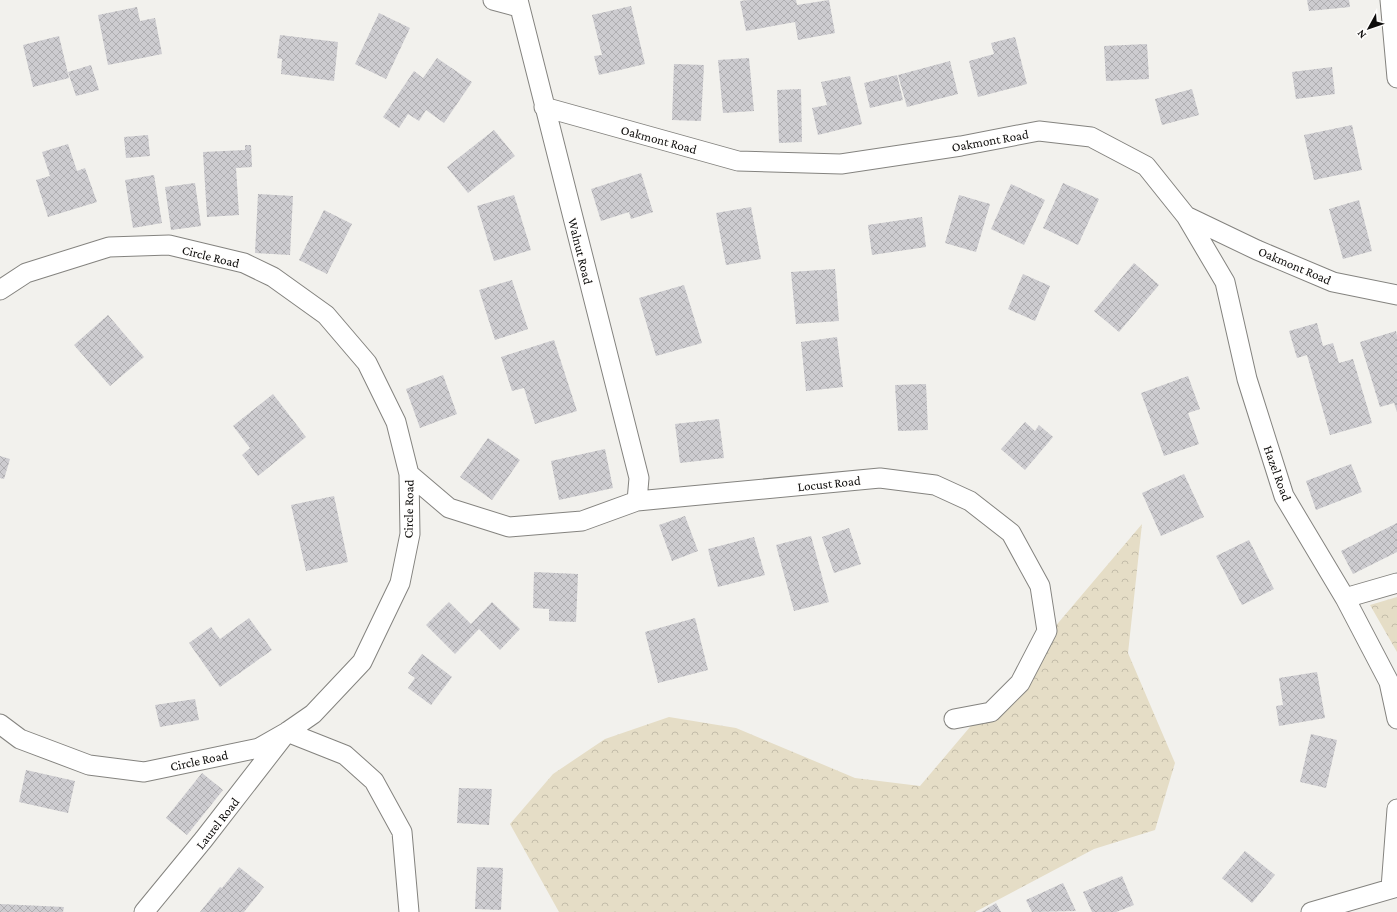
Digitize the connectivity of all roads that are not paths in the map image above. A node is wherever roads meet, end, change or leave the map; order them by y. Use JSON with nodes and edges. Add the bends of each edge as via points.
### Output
{"nodes":[{"id":1,"x":493,"y":0,"type":"edge"},
{"id":2,"x":1390,"y":0,"type":"edge"},
{"id":3,"x":518,"y":4,"type":"edge"},
{"id":4,"x":1397,"y":78,"type":"edge"},
{"id":5,"x":544,"y":107,"type":"junction"},
{"id":6,"x":1186,"y":216,"type":"junction"},
{"id":7,"x":0,"y":290,"type":"edge"},
{"id":8,"x":1397,"y":295,"type":"edge"},
{"id":9,"x":409,"y":474,"type":"junction"},
{"id":10,"x":637,"y":501,"type":"junction"},
{"id":11,"x":1397,"y":583,"type":"edge"},
{"id":12,"x":1345,"y":598,"type":"junction"},
{"id":13,"x":954,"y":719,"type":"dead end"},
{"id":14,"x":1397,"y":719,"type":"edge"},
{"id":15,"x":0,"y":724,"type":"edge"},
{"id":16,"x":287,"y":732,"type":"junction"},
{"id":17,"x":1397,"y":810,"type":"edge"},
{"id":18,"x":1394,"y":888,"type":"edge"},
{"id":19,"x":144,"y":912,"type":"edge"},
{"id":20,"x":409,"y":912,"type":"edge"},
{"id":21,"x":1311,"y":912,"type":"edge"}],
"edges":[{"from":1,"to":3,"type":"street"},
{"from":2,"to":4,"type":"street"},
{"from":3,"to":5,"type":"street","name":"Walnut Road"},
{"from":5,"to":6,"type":"street","name":"Oakmont Road","via":[[738,161],[841,164],[1039,131],[1091,137],[1146,166]]},
{"from":5,"to":10,"type":"street","name":"Walnut Road","via":[[639,478]]},
{"from":6,"to":8,"type":"street","name":"Oakmont Road","via":[[1333,282]]},
{"from":6,"to":12,"type":"street","name":"Hazel Road","via":[[1226,282],[1247,379],[1284,496]]},
{"from":7,"to":9,"type":"street","name":"Circle Road","via":[[26,274],[109,247],[169,245],[244,263],[273,277],[326,316],[367,364],[396,422]]},
{"from":9,"to":10,"type":"street","name":"Locust Road","via":[[449,508],[509,527],[582,521]]},
{"from":9,"to":16,"type":"street","name":"Circle Road","via":[[410,534],[400,583],[362,662],[313,714]]},
{"from":10,"to":13,"type":"street","name":"Locust Road","via":[[880,478],[935,484],[970,501],[1011,533],[1040,586],[1047,631],[1020,683],[991,712]]},
{"from":11,"to":12,"type":"street"},
{"from":12,"to":14,"type":"street","name":"Hazel Road","via":[[1389,682]]},
{"from":15,"to":16,"type":"street","name":"Circle Road","via":[[20,739],[89,765],[144,772],[259,748]]},
{"from":16,"to":19,"type":"street","name":"Laurel Road","via":[[204,840]]},
{"from":16,"to":20,"type":"street","via":[[345,755],[374,781],[402,832]]},
{"from":17,"to":18,"type":"street"},
{"from":18,"to":21,"type":"street"}]}
